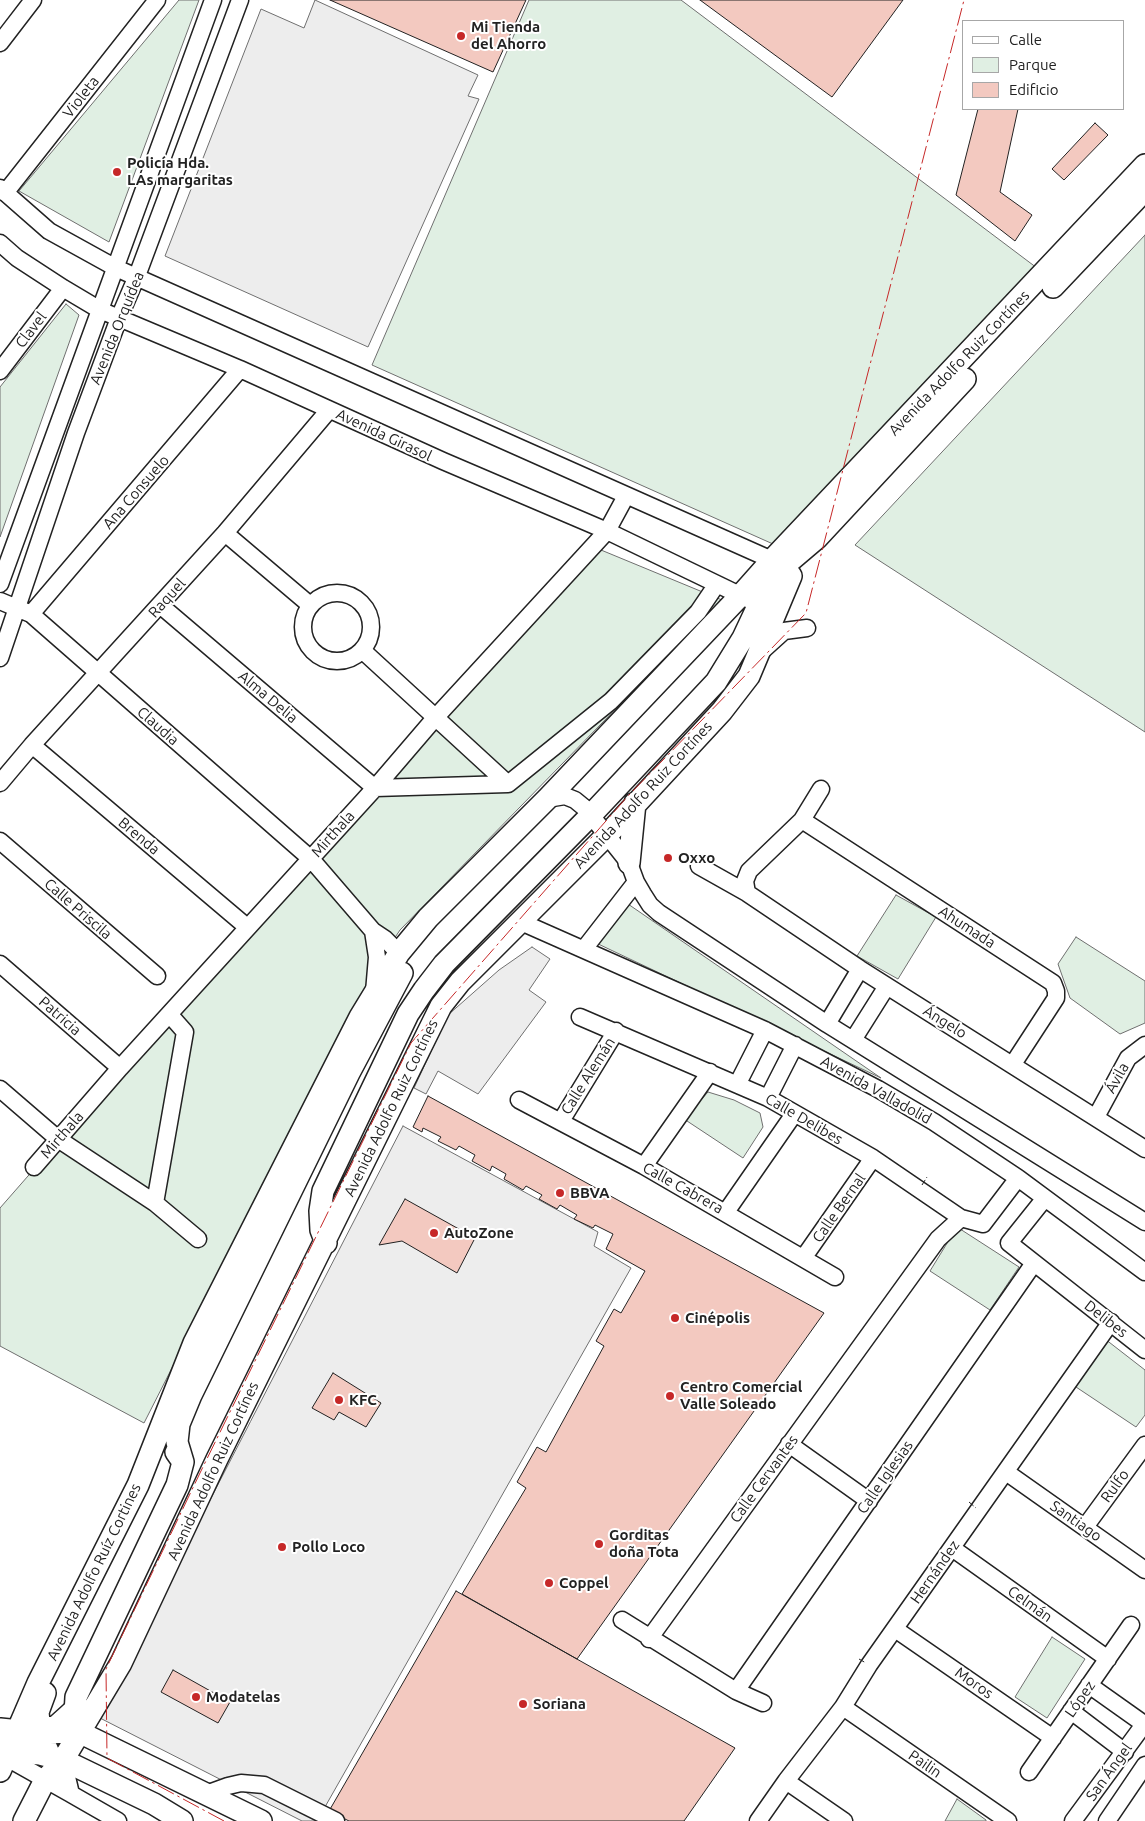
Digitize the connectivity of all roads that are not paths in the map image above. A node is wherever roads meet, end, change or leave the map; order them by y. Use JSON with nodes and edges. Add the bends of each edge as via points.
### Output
{"nodes":[{"id":1,"x":32,"y":0,"type":"edge"},
{"id":2,"x":157,"y":0,"type":"edge"},
{"id":3,"x":213,"y":0,"type":"edge"},
{"id":4,"x":240,"y":0,"type":"edge"},
{"id":5,"x":0,"y":43,"type":"edge"},
{"id":6,"x":1145,"y":165,"type":"edge"},
{"id":7,"x":3,"y":190,"type":"edge"},
{"id":8,"x":1137,"y":197,"type":"edge"},
{"id":9,"x":0,"y":243,"type":"edge"},
{"id":10,"x":116,"y":268,"type":"junction"},
{"id":11,"x":137,"y":276,"type":"junction"},
{"id":12,"x":63,"y":288,"type":"junction"},
{"id":13,"x":100,"y":310,"type":"junction"},
{"id":14,"x":119,"y":318,"type":"junction"},
{"id":15,"x":240,"y":369,"type":"junction"},
{"id":16,"x":0,"y":371,"type":"edge"},
{"id":17,"x":329,"y":410,"type":"junction"},
{"id":18,"x":626,"y":496,"type":"junction"},
{"id":19,"x":607,"y":531,"type":"junction"},
{"id":20,"x":225,"y":533,"type":"junction"},
{"id":21,"x":779,"y":570,"type":"junction"},
{"id":22,"x":0,"y":584,"type":"edge"},
{"id":23,"x":717,"y":584,"type":"junction"},
{"id":24,"x":0,"y":601,"type":"edge"},
{"id":25,"x":756,"y":603,"type":"junction"},
{"id":26,"x":160,"y":605,"type":"junction"},
{"id":27,"x":310,"y":605,"type":"junction"},
{"id":28,"x":25,"y":611,"type":"junction"},
{"id":29,"x":807,"y":628,"type":"dead end"},
{"id":30,"x":362,"y":650,"type":"junction"},
{"id":31,"x":0,"y":658,"type":"edge"},
{"id":32,"x":755,"y":663,"type":"junction"},
{"id":33,"x":98,"y":674,"type":"junction"},
{"id":34,"x":434,"y":718,"type":"junction"},
{"id":35,"x":32,"y":745,"type":"junction"},
{"id":36,"x":0,"y":783,"type":"edge"},
{"id":37,"x":508,"y":784,"type":"junction"},
{"id":38,"x":375,"y":788,"type":"junction"},
{"id":39,"x":821,"y":789,"type":"dead end"},
{"id":40,"x":555,"y":798,"type":"junction"},
{"id":41,"x":635,"y":803,"type":"junction"},
{"id":42,"x":591,"y":815,"type":"junction"},
{"id":43,"x":802,"y":820,"type":"junction"},
{"id":44,"x":608,"y":834,"type":"junction"},
{"id":45,"x":0,"y":841,"type":"edge"},
{"id":46,"x":311,"y":859,"type":"junction"},
{"id":47,"x":699,"y":866,"type":"dead end"},
{"id":48,"x":633,"y":872,"type":"junction"},
{"id":49,"x":746,"y":893,"type":"junction"},
{"id":50,"x":521,"y":922,"type":"junction"},
{"id":51,"x":247,"y":928,"type":"junction"},
{"id":52,"x":373,"y":931,"type":"junction"},
{"id":53,"x":584,"y":949,"type":"junction"},
{"id":54,"x":395,"y":960,"type":"junction"},
{"id":55,"x":0,"y":964,"type":"edge"},
{"id":56,"x":860,"y":969,"type":"junction"},
{"id":57,"x":157,"y":976,"type":"dead end"},
{"id":58,"x":887,"y":986,"type":"junction"},
{"id":59,"x":374,"y":992,"type":"junction"},
{"id":60,"x":170,"y":1015,"type":"junction"},
{"id":61,"x":580,"y":1017,"type":"dead end"},
{"id":62,"x":827,"y":1024,"type":"junction"},
{"id":63,"x":765,"y":1030,"type":"junction"},
{"id":64,"x":616,"y":1031,"type":"junction"},
{"id":65,"x":853,"y":1040,"type":"junction"},
{"id":66,"x":795,"y":1045,"type":"junction"},
{"id":67,"x":1145,"y":1045,"type":"edge"},
{"id":68,"x":1013,"y":1064,"type":"junction"},
{"id":69,"x":120,"y":1068,"type":"junction"},
{"id":70,"x":710,"y":1072,"type":"junction"},
{"id":71,"x":738,"y":1083,"type":"junction"},
{"id":72,"x":0,"y":1089,"type":"edge"},
{"id":73,"x":768,"y":1098,"type":"junction"},
{"id":74,"x":520,"y":1100,"type":"dead end"},
{"id":75,"x":794,"y":1114,"type":"junction"},
{"id":76,"x":1096,"y":1117,"type":"junction"},
{"id":77,"x":560,"y":1121,"type":"junction"},
{"id":78,"x":58,"y":1139,"type":"junction"},
{"id":79,"x":1145,"y":1149,"type":"edge"},
{"id":80,"x":873,"y":1158,"type":"junction"},
{"id":81,"x":644,"y":1166,"type":"junction"},
{"id":82,"x":34,"y":1167,"type":"dead end"},
{"id":83,"x":1018,"y":1178,"type":"junction"},
{"id":84,"x":1045,"y":1198,"type":"junction"},
{"id":85,"x":154,"y":1204,"type":"junction"},
{"id":86,"x":726,"y":1212,"type":"junction"},
{"id":87,"x":961,"y":1218,"type":"junction"},
{"id":88,"x":1145,"y":1222,"type":"edge"},
{"id":89,"x":198,"y":1239,"type":"dead end"},
{"id":90,"x":326,"y":1243,"type":"junction"},
{"id":91,"x":804,"y":1258,"type":"junction"},
{"id":92,"x":1034,"y":1263,"type":"junction"},
{"id":93,"x":1145,"y":1272,"type":"edge"},
{"id":94,"x":835,"y":1277,"type":"dead end"},
{"id":95,"x":1111,"y":1322,"type":"junction"},
{"id":96,"x":1142,"y":1340,"type":"edge"},
{"id":97,"x":194,"y":1343,"type":"joint"},
{"id":98,"x":789,"y":1444,"type":"junction"},
{"id":99,"x":1145,"y":1445,"type":"edge"},
{"id":100,"x":181,"y":1456,"type":"junction"},
{"id":101,"x":151,"y":1458,"type":"junction"},
{"id":102,"x":1006,"y":1472,"type":"junction"},
{"id":103,"x":869,"y":1501,"type":"junction"},
{"id":104,"x":1085,"y":1527,"type":"junction"},
{"id":105,"x":952,"y":1548,"type":"junction"},
{"id":106,"x":1145,"y":1570,"type":"edge"},
{"id":107,"x":144,"y":1616,"type":"junction"},
{"id":108,"x":622,"y":1620,"type":"dead end"},
{"id":109,"x":1131,"y":1625,"type":"dead end"},
{"id":110,"x":895,"y":1629,"type":"junction"},
{"id":111,"x":105,"y":1635,"type":"junction"},
{"id":112,"x":650,"y":1639,"type":"junction"},
{"id":113,"x":1108,"y":1659,"type":"junction"},
{"id":114,"x":1089,"y":1685,"type":"junction"},
{"id":115,"x":736,"y":1691,"type":"junction"},
{"id":116,"x":764,"y":1703,"type":"dead end"},
{"id":117,"x":75,"y":1706,"type":"junction"},
{"id":118,"x":842,"y":1706,"type":"junction"},
{"id":119,"x":1071,"y":1711,"type":"junction"},
{"id":120,"x":39,"y":1722,"type":"junction"},
{"id":121,"x":1145,"y":1723,"type":"edge"},
{"id":122,"x":9,"y":1730,"type":"edge"},
{"id":123,"x":79,"y":1732,"type":"junction"},
{"id":124,"x":1052,"y":1738,"type":"junction"},
{"id":125,"x":1125,"y":1752,"type":"junction"},
{"id":126,"x":3,"y":1757,"type":"edge"},
{"id":127,"x":1145,"y":1765,"type":"edge"},
{"id":128,"x":53,"y":1766,"type":"junction"},
{"id":129,"x":1029,"y":1772,"type":"dead end"},
{"id":130,"x":786,"y":1780,"type":"junction"},
{"id":131,"x":71,"y":1794,"type":"junction"},
{"id":132,"x":206,"y":1794,"type":"junction"},
{"id":133,"x":989,"y":1814,"type":"edge"},
{"id":134,"x":24,"y":1821,"type":"edge"},
{"id":135,"x":118,"y":1821,"type":"edge"},
{"id":136,"x":182,"y":1821,"type":"edge"},
{"id":137,"x":261,"y":1821,"type":"edge"},
{"id":138,"x":336,"y":1821,"type":"edge"},
{"id":139,"x":758,"y":1821,"type":"edge"},
{"id":140,"x":844,"y":1821,"type":"edge"},
{"id":141,"x":1008,"y":1821,"type":"edge"},
{"id":142,"x":1073,"y":1821,"type":"edge"},
{"id":143,"x":1107,"y":1821,"type":"edge"}],
"edges":[{"from":1,"to":5,"type":"street"},
{"from":2,"to":7,"type":"street","name":"Violeta"},
{"from":3,"to":10,"type":"street","name":"Avenida Orquídea"},
{"from":4,"to":11,"type":"street","name":"Avenida Orquídea"},
{"from":6,"to":8,"type":"main road","name":"Avenida Adolfo Ruiz Cortínes"},
{"from":7,"to":10,"type":"street","via":[[49,231]]},
{"from":8,"to":21,"type":"main road","via":[[817,538]]},
{"from":8,"to":21,"type":"main road","name":"Avenida Adolfo Ruiz Cortínes","via":[[791,540]]},
{"from":9,"to":12,"type":"street","name":"Avenida Girasol"},
{"from":10,"to":11,"type":"street"},
{"from":10,"to":13,"type":"street","name":"Avenida Orquídea"},
{"from":11,"to":14,"type":"street","name":"Avenida Orquídea"},
{"from":11,"to":18,"type":"street"},
{"from":12,"to":13,"type":"street","name":"Avenida Girasol"},
{"from":12,"to":16,"type":"street","name":"Clavel"},
{"from":13,"to":14,"type":"street","name":"Avenida Girasol"},
{"from":13,"to":22,"type":"street","name":"Avenida Orquídea"},
{"from":14,"to":15,"type":"street","name":"Avenida Girasol"},
{"from":14,"to":28,"type":"street","name":"Avenida Orquídea","via":[[76,433]]},
{"from":15,"to":17,"type":"street","name":"Avenida Girasol"},
{"from":15,"to":28,"type":"street","name":"Ana Consuelo"},
{"from":17,"to":19,"type":"street","name":"Avenida Girasol"},
{"from":17,"to":20,"type":"street","name":"Raquel"},
{"from":18,"to":19,"type":"street","name":"Mirthala"},
{"from":18,"to":21,"type":"street"},
{"from":19,"to":23,"type":"street","name":"Avenida Girasol"},
{"from":19,"to":34,"type":"street","name":"Mirthala"},
{"from":20,"to":26,"type":"street","name":"Raquel"},
{"from":20,"to":27,"type":"street"},
{"from":21,"to":25,"type":"main road","name":"Avenida Adolfo Ruiz Cortínes"},
{"from":21,"to":25,"type":"main road","name":"Avenida Adolfo Ruiz Cortínes"},
{"from":23,"to":25,"type":"street","name":"Avenida Girasol"},
{"from":23,"to":37,"type":"street","via":[[698,612],[611,701]]},
{"from":24,"to":28,"type":"street","name":"Claudia"},
{"from":25,"to":32,"type":"main road","name":"Avenida Adolfo Ruiz Cortínes"},
{"from":25,"to":40,"type":"main road","name":"Avenida Adolfo Ruiz Cortínes"},
{"from":25,"to":42,"type":"main road","via":[[743,638],[716,682]]},
{"from":26,"to":33,"type":"street","name":"Raquel"},
{"from":26,"to":38,"type":"street","name":"Alma Delia"},
{"from":27,"to":30,"type":"street","via":[[302,633],[305,642],[318,656],[336,661]]},
{"from":27,"to":30,"type":"street","via":[[330,593],[343,593],[364,605],[370,622],[369,640]]},
{"from":28,"to":31,"type":"street","name":"Avenida Orquídea"},
{"from":28,"to":33,"type":"street","name":"Claudia"},
{"from":29,"to":32,"type":"street","via":[[784,630]]},
{"from":30,"to":34,"type":"street"},
{"from":32,"to":41,"type":"main road","name":"Avenida Adolfo Ruiz Cortínes","via":[[722,711]]},
{"from":33,"to":35,"type":"street","name":"Raquel"},
{"from":33,"to":46,"type":"street","name":"Claudia"},
{"from":34,"to":37,"type":"street"},
{"from":34,"to":38,"type":"street","name":"Mirthala"},
{"from":35,"to":36,"type":"street","name":"Raquel"},
{"from":35,"to":51,"type":"street","name":"Brenda"},
{"from":37,"to":38,"type":"street"},
{"from":38,"to":46,"type":"street","name":"Mirthala"},
{"from":39,"to":43,"type":"street"},
{"from":40,"to":42,"type":"street","name":"Avenida Valladolid","via":[[575,800]]},
{"from":40,"to":54,"type":"main road","name":"Avenida Adolfo Ruiz Cortínes","via":[[434,912]]},
{"from":40,"to":100,"type":"main road","via":[[433,933],[406,966],[390,994],[190,1395],[179,1424],[177,1442]]},
{"from":40,"to":101,"type":"main road","via":[[441,913],[410,950],[378,997]]},
{"from":41,"to":44,"type":"main road","name":"Avenida Adolfo Ruiz Cortínes"},
{"from":41,"to":48,"type":"main road"},
{"from":42,"to":44,"type":"street","name":"Avenida Valladolid"},
{"from":42,"to":90,"type":"main road","via":[[444,964],[408,1014],[323,1191],[320,1211]]},
{"from":43,"to":49,"type":"street","via":[[749,871]]},
{"from":43,"to":68,"type":"street","name":"Ahumada","via":[[1052,983],[1056,998]]},
{"from":44,"to":48,"type":"street","name":"Avenida Valladolid"},
{"from":44,"to":50,"type":"main road","name":"Avenida Adolfo Ruiz Cortínes"},
{"from":45,"to":57,"type":"street","name":"Calle Priscila"},
{"from":46,"to":51,"type":"street","name":"Mirthala"},
{"from":46,"to":52,"type":"street","name":"Claudia"},
{"from":47,"to":49,"type":"street","name":"Ángelo"},
{"from":48,"to":53,"type":"street"},
{"from":48,"to":62,"type":"street","name":"Avenida Valladolid","via":[[650,905],[659,913]]},
{"from":49,"to":56,"type":"street","name":"Ángelo"},
{"from":50,"to":53,"type":"street","name":"Avenida Valladolid"},
{"from":50,"to":90,"type":"main road","name":"Avenida Adolfo Ruiz Cortínes","via":[[460,982],[441,1006]]},
{"from":51,"to":60,"type":"street","name":"Mirthala"},
{"from":52,"to":54,"type":"street","name":"Claudia","via":[[384,939]]},
{"from":52,"to":59,"type":"street","via":[[377,957]]},
{"from":53,"to":63,"type":"street","name":"Avenida Valladolid"},
{"from":54,"to":59,"type":"main road","name":"Avenida Adolfo Ruiz Cortínes"},
{"from":55,"to":69,"type":"street","name":"Patricia"},
{"from":56,"to":58,"type":"street","name":"Ángelo"},
{"from":56,"to":62,"type":"street"},
{"from":58,"to":65,"type":"street"},
{"from":58,"to":68,"type":"street","name":"Ángelo"},
{"from":59,"to":97,"type":"main road","name":"Avenida Adolfo Ruiz Cortínes"},
{"from":60,"to":69,"type":"street","name":"Mirthala"},
{"from":60,"to":85,"type":"street","via":[[184,1032]]},
{"from":61,"to":64,"type":"street","name":"Calle Delibes"},
{"from":62,"to":65,"type":"street","name":"Avenida Valladolid"},
{"from":63,"to":66,"type":"street","name":"Avenida Valladolid"},
{"from":63,"to":71,"type":"street"},
{"from":64,"to":70,"type":"street","name":"Calle Delibes"},
{"from":64,"to":77,"type":"street","name":"Calle Alemán"},
{"from":65,"to":88,"type":"street","name":"Avenida Valladolid"},
{"from":66,"to":73,"type":"street"},
{"from":66,"to":83,"type":"street","name":"Avenida Valladolid","via":[[902,1103]]},
{"from":67,"to":76,"type":"street","name":"Ávila","via":[[1128,1058]]},
{"from":68,"to":76,"type":"street","name":"Ángelo"},
{"from":69,"to":78,"type":"street","name":"Mirthala"},
{"from":70,"to":71,"type":"street","name":"Calle Delibes"},
{"from":70,"to":81,"type":"street"},
{"from":71,"to":73,"type":"street","name":"Calle Delibes"},
{"from":72,"to":78,"type":"street"},
{"from":73,"to":75,"type":"street","name":"Calle Delibes"},
{"from":74,"to":77,"type":"street","name":"Calle Cabrera"},
{"from":75,"to":80,"type":"street","name":"Calle Delibes"},
{"from":75,"to":86,"type":"street"},
{"from":76,"to":79,"type":"street","name":"Ángelo"},
{"from":77,"to":81,"type":"street","name":"Calle Cabrera"},
{"from":78,"to":82,"type":"street","name":"Mirthala"},
{"from":78,"to":85,"type":"street"},
{"from":80,"to":87,"type":"street","name":"Calle Delibes"},
{"from":80,"to":91,"type":"street","name":"Calle Bernal"},
{"from":81,"to":86,"type":"street","name":"Calle Cabrera"},
{"from":83,"to":84,"type":"street","name":"Avenida Valladolid"},
{"from":83,"to":87,"type":"street","name":"Calle Delibes","via":[[983,1224]]},
{"from":84,"to":92,"type":"street","via":[[1010,1243]]},
{"from":84,"to":93,"type":"street","name":"Avenida Valladolid"},
{"from":85,"to":89,"type":"street"},
{"from":86,"to":91,"type":"street","name":"Calle Cabrera"},
{"from":87,"to":98,"type":"street","name":"Calle Cervantes","via":[[938,1239]]},
{"from":90,"to":107,"type":"main road","name":"Avenida Adolfo Ruiz Cortínes","via":[[225,1443]]},
{"from":91,"to":94,"type":"street","name":"Calle Cabrera"},
{"from":92,"to":95,"type":"street","name":"Delibes"},
{"from":92,"to":103,"type":"street","name":"Calle Iglesias"},
{"from":95,"to":96,"type":"street","name":"Delibes"},
{"from":95,"to":102,"type":"street","name":"Hernández"},
{"from":97,"to":101,"type":"main road","name":"Avenida Adolfo Ruíz Cortines"},
{"from":98,"to":103,"type":"street"},
{"from":98,"to":112,"type":"street","name":"Calle Cervantes"},
{"from":99,"to":104,"type":"street","name":"Rulfo"},
{"from":100,"to":101,"type":"main road","via":[[173,1450]]},
{"from":100,"to":111,"type":"main road","via":[[183,1462],[178,1484]]},
{"from":101,"to":120,"type":"main road","via":[[147,1488],[56,1669]]},
{"from":101,"to":122,"type":"main road","name":"Avenida Adolfo Ruíz Cortines","via":[[38,1683]]},
{"from":102,"to":104,"type":"street","name":"Santiago"},
{"from":102,"to":105,"type":"street","name":"Hernández"},
{"from":103,"to":115,"type":"street","name":"Calle Iglesias"},
{"from":104,"to":106,"type":"street","name":"Santiago"},
{"from":105,"to":110,"type":"street","name":"Hernández"},
{"from":105,"to":113,"type":"street","name":"Celmán"},
{"from":107,"to":111,"type":"main road"},
{"from":107,"to":123,"type":"main road","name":"Avenida Adolfo Ruiz Cortínes","via":[[105,1694]]},
{"from":108,"to":112,"type":"street"},
{"from":109,"to":113,"type":"street","name":"López"},
{"from":110,"to":118,"type":"street","name":"Hernández"},
{"from":110,"to":124,"type":"street","name":"Moros"},
{"from":111,"to":117,"type":"main road"},
{"from":112,"to":115,"type":"street"},
{"from":113,"to":114,"type":"street","name":"López"},
{"from":114,"to":119,"type":"street","name":"López"},
{"from":114,"to":121,"type":"street"},
{"from":115,"to":116,"type":"street"},
{"from":117,"to":120,"type":"street","via":[[54,1725]]},
{"from":117,"to":123,"type":"main road"},
{"from":118,"to":130,"type":"street","name":"Hernández"},
{"from":118,"to":133,"type":"street","name":"Pailin"},
{"from":119,"to":124,"type":"street","name":"López"},
{"from":119,"to":125,"type":"street"},
{"from":120,"to":122,"type":"main road"},
{"from":120,"to":123,"type":"main road"},
{"from":120,"to":128,"type":"main road"},
{"from":121,"to":125,"type":"street","name":"San Ángel"},
{"from":122,"to":126,"type":"main road","name":"Avenida Adolfo Ruíz Cortines"},
{"from":123,"to":128,"type":"main road"},
{"from":123,"to":132,"type":"main road"},
{"from":124,"to":129,"type":"street","name":"López"},
{"from":125,"to":142,"type":"street","name":"San Ángel"},
{"from":126,"to":128,"type":"main road"},
{"from":127,"to":143,"type":"street","name":"San Ángel"},
{"from":128,"to":131,"type":"street"},
{"from":128,"to":131,"type":"street"},
{"from":128,"to":134,"type":"main road"},
{"from":128,"to":136,"type":"main road","via":[[154,1804]]},
{"from":130,"to":139,"type":"street","name":"Hernández"},
{"from":130,"to":140,"type":"street"},
{"from":131,"to":135,"type":"street"},
{"from":132,"to":137,"type":"main road"},
{"from":132,"to":138,"type":"street","via":[[240,1784],[264,1785]]},
{"from":133,"to":141,"type":"street","name":"Pailin"}]}
